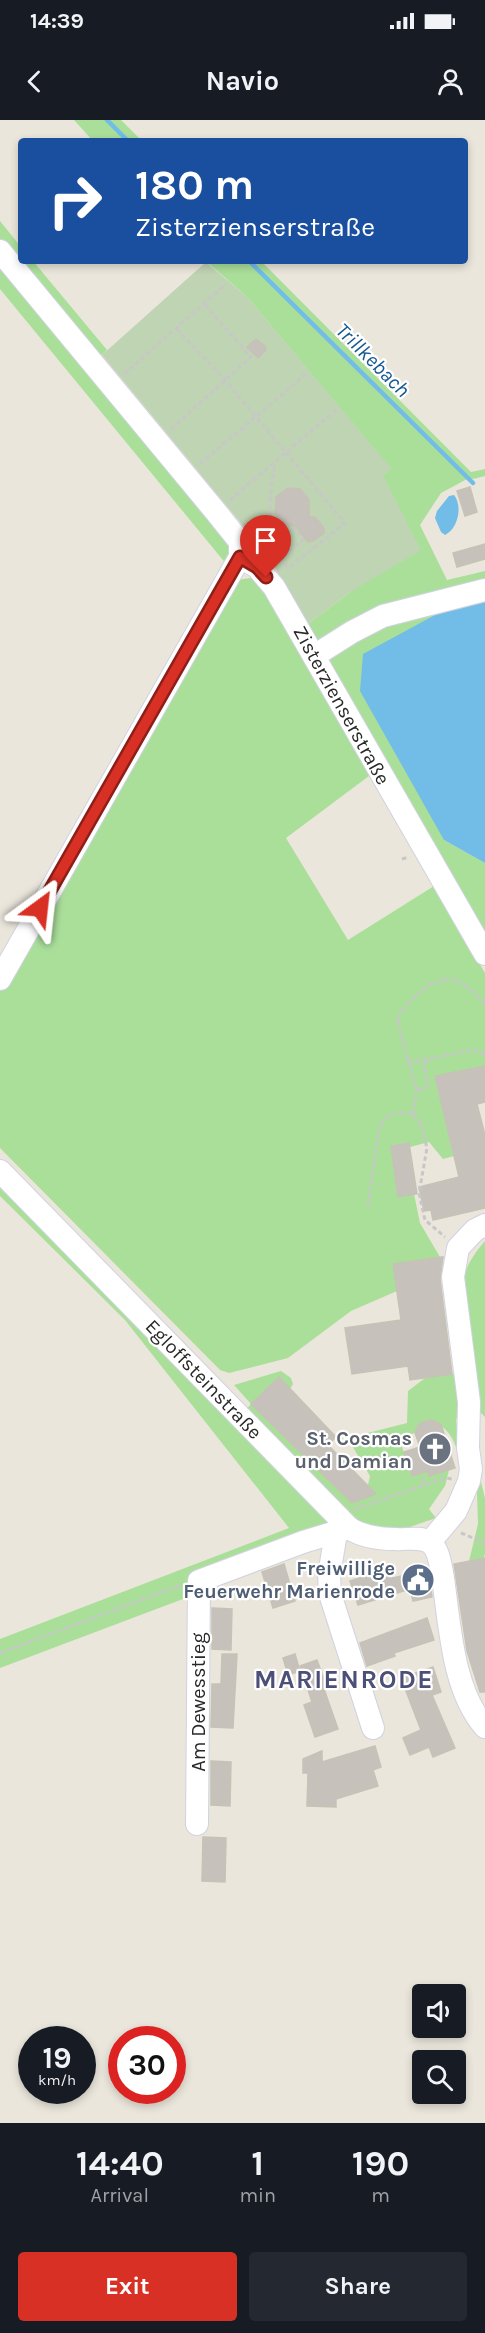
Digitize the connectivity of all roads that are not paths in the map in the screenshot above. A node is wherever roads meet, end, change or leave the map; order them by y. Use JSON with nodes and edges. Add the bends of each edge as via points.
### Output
{"nodes":[{"id":1,"x":0,"y":251,"type":"edge"},
{"id":2,"x":240,"y":557,"type":"junction"},
{"id":3,"x":485,"y":590,"type":"edge"},
{"id":4,"x":314,"y":656,"type":"junction"},
{"id":5,"x":485,"y":954,"type":"edge"},
{"id":6,"x":0,"y":979,"type":"edge"},
{"id":7,"x":0,"y":1171,"type":"edge"},
{"id":8,"x":485,"y":1225,"type":"edge"},
{"id":9,"x":477,"y":1432,"type":"edge"},
{"id":10,"x":341,"y":1525,"type":"junction"},
{"id":11,"x":436,"y":1534,"type":"junction"},
{"id":12,"x":485,"y":1727,"type":"edge"},
{"id":13,"x":372,"y":1728,"type":"dead end"},
{"id":14,"x":197,"y":1824,"type":"dead end"}],
"edges":[{"from":1,"to":2,"type":"street","via":[[240,542]]},
{"from":2,"to":4,"type":"street","name":"Zisterzienserstraße","via":[[257,567],[274,587]]},
{"from":2,"to":6,"type":"street"},
{"from":3,"to":4,"type":"street","via":[[384,616]]},
{"from":4,"to":5,"type":"street","name":"Zisterzienserstraße"},
{"from":7,"to":10,"type":"street","name":"Egloffsteinstraße"},
{"from":8,"to":9,"type":"street","via":[[458,1248],[453,1277],[469,1402]]},
{"from":9,"to":11,"type":"street","via":[[468,1448],[471,1469],[465,1492],[456,1511]]},
{"from":10,"to":11,"type":"street","name":"Egloffsteinstraße","via":[[357,1533],[393,1539],[419,1539]]},
{"from":10,"to":13,"type":"street","via":[[329,1575],[330,1594]]},
{"from":10,"to":14,"type":"street","name":"Am Dewesstieg","via":[[199,1581]]},
{"from":11,"to":12,"type":"street","via":[[460,1684],[468,1705]]}]}
